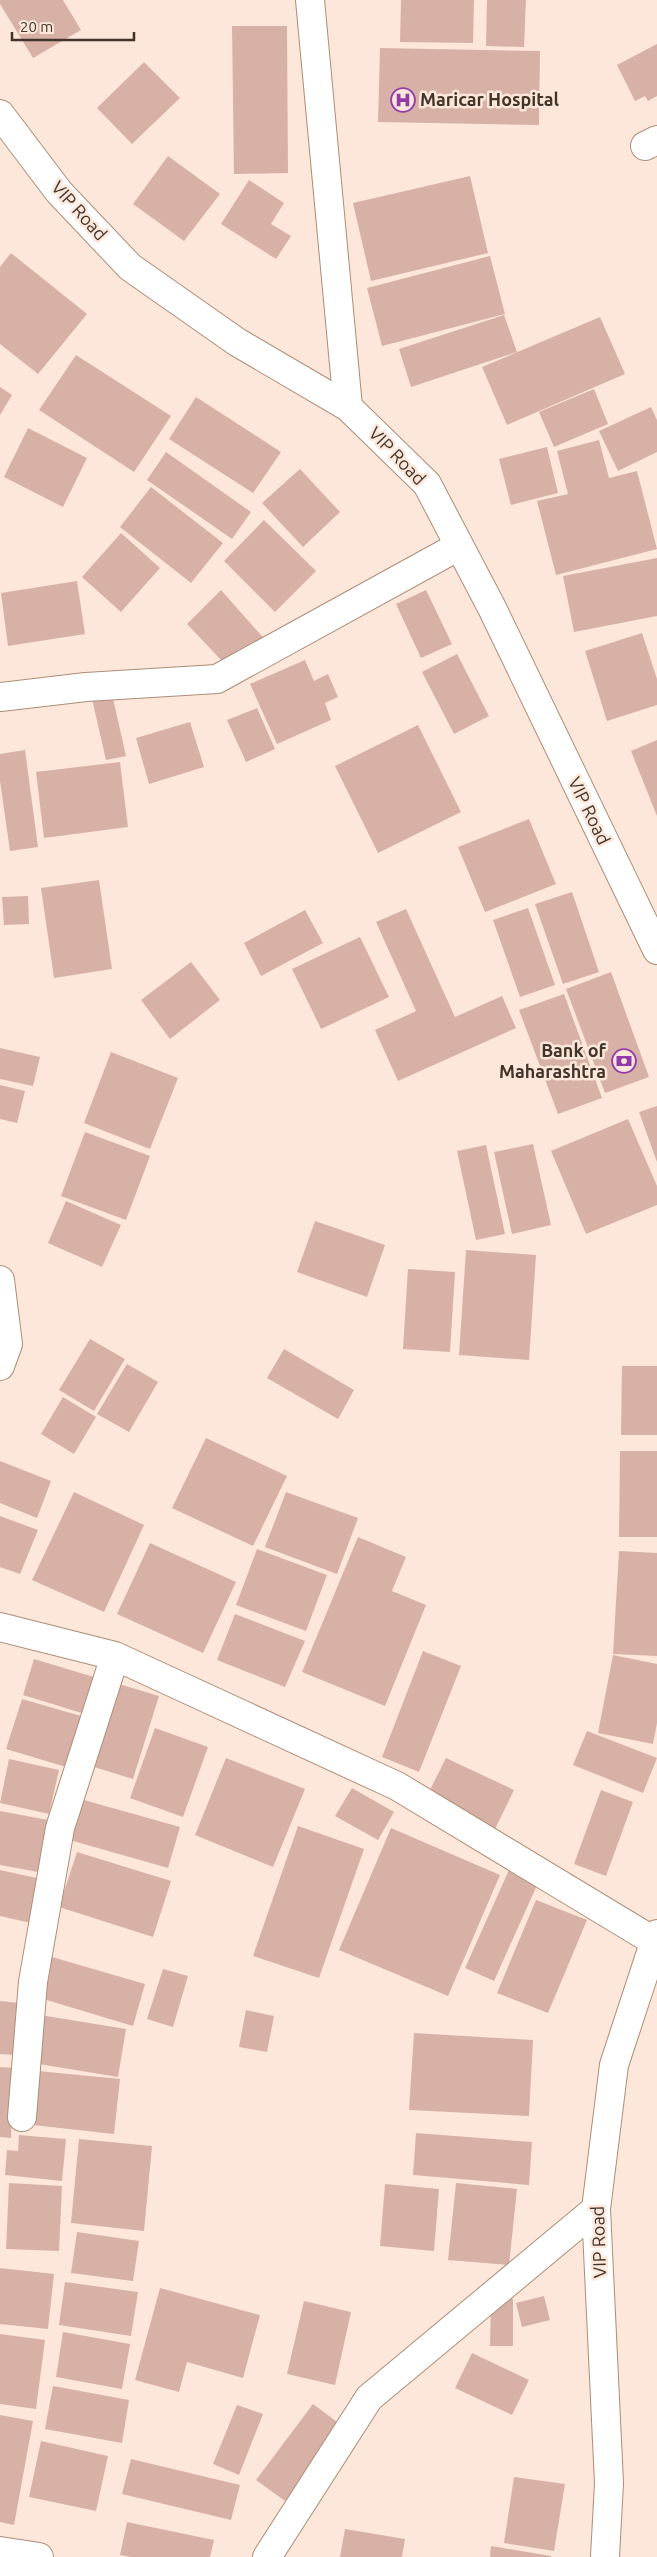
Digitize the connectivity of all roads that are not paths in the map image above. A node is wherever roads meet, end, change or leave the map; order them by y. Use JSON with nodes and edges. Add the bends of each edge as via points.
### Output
{"nodes":[{"id":1,"x":310,"y":0,"type":"edge"},
{"id":2,"x":0,"y":114,"type":"edge"},
{"id":3,"x":348,"y":407,"type":"junction"},
{"id":4,"x":459,"y":546,"type":"junction"},
{"id":5,"x":0,"y":697,"type":"edge"},
{"id":6,"x":657,"y":950,"type":"edge"},
{"id":7,"x":0,"y":1280,"type":"edge"},
{"id":8,"x":0,"y":1366,"type":"edge"},
{"id":9,"x":0,"y":1627,"type":"edge"},
{"id":10,"x":115,"y":1656,"type":"junction"},
{"id":11,"x":656,"y":1940,"type":"edge"},
{"id":12,"x":22,"y":2117,"type":"dead end"},
{"id":13,"x":596,"y":2209,"type":"junction"},
{"id":14,"x":0,"y":2551,"type":"edge"},
{"id":15,"x":39,"y":2557,"type":"edge"},
{"id":16,"x":267,"y":2557,"type":"edge"},
{"id":17,"x":605,"y":2557,"type":"edge"}],
"edges":[{"from":1,"to":3,"type":"main road"},
{"from":2,"to":3,"type":"main road","name":"VIP Road","via":[[59,192],[130,267],[237,342]]},
{"from":3,"to":4,"type":"main road","name":"VIP Road","via":[[427,484]]},
{"from":4,"to":5,"type":"main road","via":[[217,678]]},
{"from":4,"to":6,"type":"main road","name":"VIP Road"},
{"from":7,"to":8,"type":"main road","via":[[8,1344]]},
{"from":9,"to":10,"type":"main road"},
{"from":10,"to":11,"type":"main road","via":[[397,1786]]},
{"from":10,"to":12,"type":"main road","via":[[60,1828],[33,1982]]},
{"from":11,"to":13,"type":"main road","name":"VIP Road","via":[[614,2065]]},
{"from":13,"to":16,"type":"main road","via":[[369,2398]]},
{"from":13,"to":17,"type":"main road","name":"VIP Road","via":[[609,2483]]},
{"from":14,"to":15,"type":"main road"}]}
